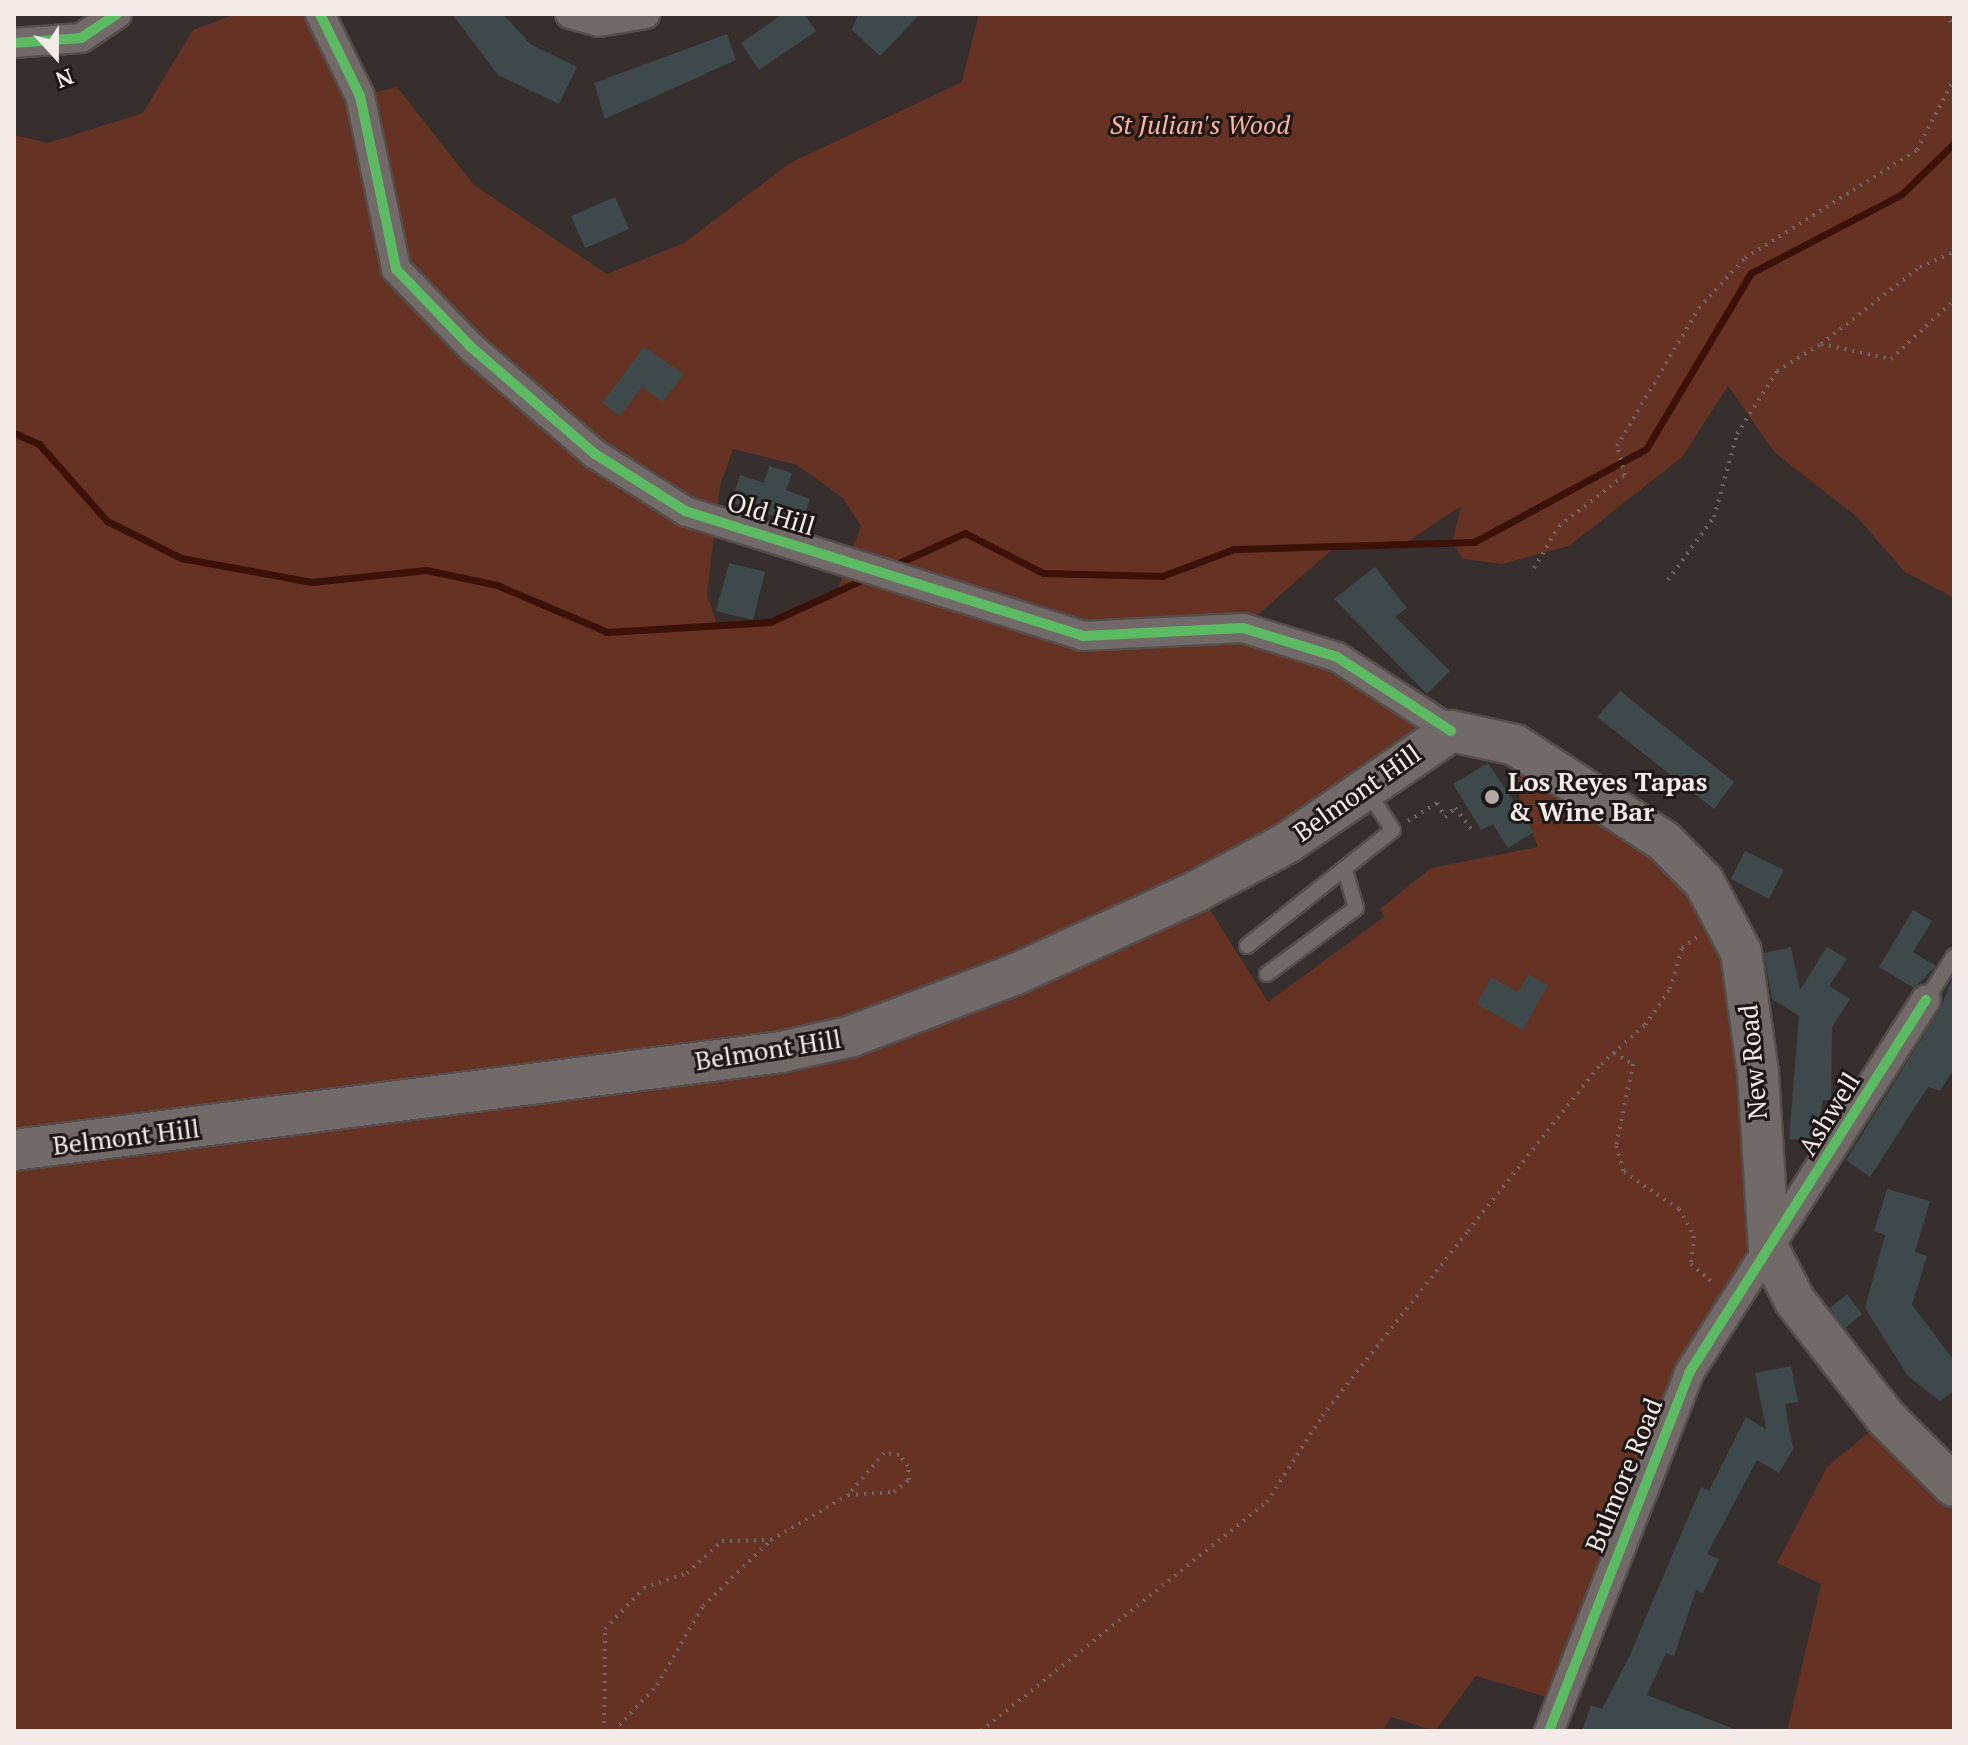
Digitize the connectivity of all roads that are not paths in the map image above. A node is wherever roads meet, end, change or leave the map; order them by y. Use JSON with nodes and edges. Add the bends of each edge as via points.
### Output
{"nodes":[{"id":1,"x":117,"y":14,"type":"edge"},
{"id":2,"x":320,"y":14,"type":"edge"},
{"id":3,"x":570,"y":14,"type":"edge"},
{"id":4,"x":645,"y":14,"type":"edge"},
{"id":5,"x":14,"y":43,"type":"edge"},
{"id":6,"x":1451,"y":731,"type":"junction"},
{"id":7,"x":1363,"y":785,"type":"junction"},
{"id":8,"x":1346,"y":872,"type":"junction"},
{"id":9,"x":1247,"y":946,"type":"dead end"},
{"id":10,"x":1954,"y":956,"type":"edge"},
{"id":11,"x":1267,"y":974,"type":"dead end"},
{"id":12,"x":1926,"y":1000,"type":"joint"},
{"id":13,"x":14,"y":1150,"type":"edge"},
{"id":14,"x":1769,"y":1250,"type":"junction"},
{"id":15,"x":1954,"y":1486,"type":"edge"},
{"id":16,"x":1549,"y":1731,"type":"edge"}],
"edges":[{"from":1,"to":5,"type":"street","via":[[81,38]]},
{"from":2,"to":6,"type":"street","name":"Old Hill","via":[[360,96],[396,269],[471,347],[595,454],[685,511],[1083,636],[1243,628],[1337,657]]},
{"from":3,"to":4,"type":"street","via":[[599,22]]},
{"from":6,"to":7,"type":"main road","name":"Belmont Hill"},
{"from":6,"to":14,"type":"main road","name":"New Road","via":[[1515,745],[1664,841],[1704,882],[1741,952],[1758,1073]]},
{"from":7,"to":8,"type":"lane","via":[[1393,830]]},
{"from":7,"to":13,"type":"main road","name":"Belmont Hill","via":[[1287,843],[1197,891],[1016,974],[852,1036],[781,1052]]},
{"from":8,"to":9,"type":"lane"},
{"from":8,"to":11,"type":"lane","via":[[1356,908]]},
{"from":10,"to":12,"type":"lane"},
{"from":12,"to":14,"type":"street","name":"Ashwell"},
{"from":14,"to":15,"type":"main road","name":"New Road","via":[[1795,1301],[1886,1418]]},
{"from":14,"to":16,"type":"street","name":"Bulmore Road","via":[[1689,1373]]}]}
